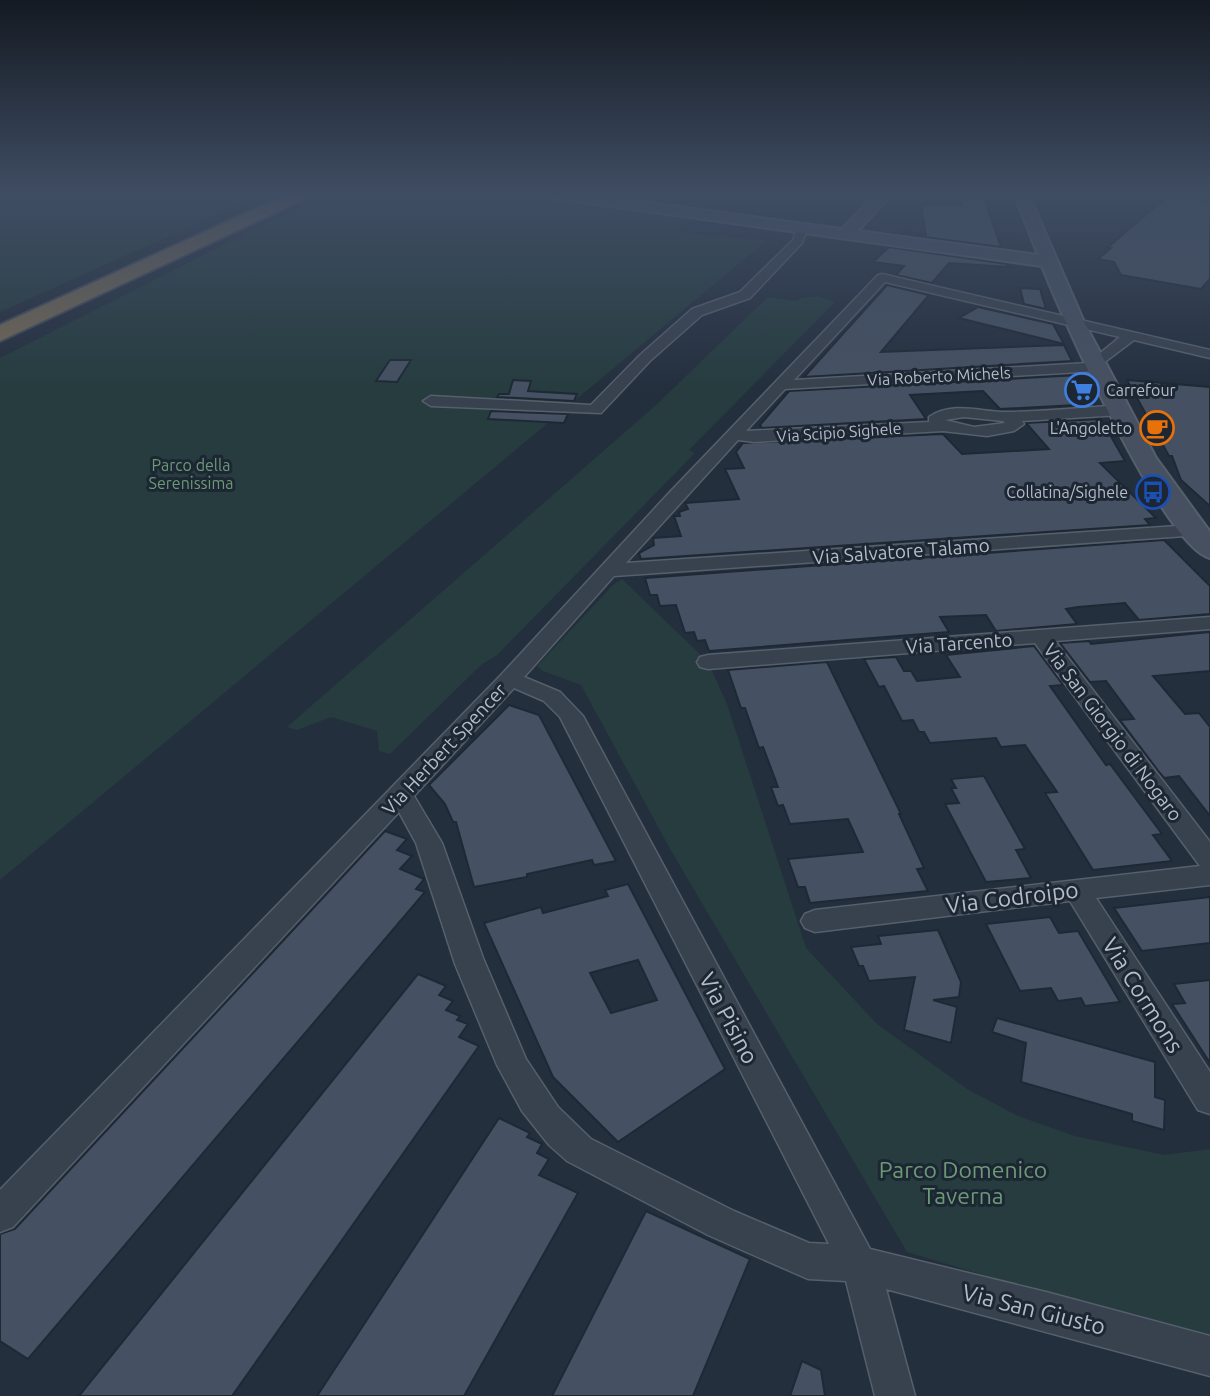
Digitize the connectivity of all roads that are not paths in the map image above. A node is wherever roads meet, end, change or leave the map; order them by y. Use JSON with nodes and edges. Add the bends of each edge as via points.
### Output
{"nodes":[{"id":1,"x":149,"y":258,"type":"edge"},
{"id":2,"x":160,"y":258,"type":"edge"},
{"id":3,"x":781,"y":258,"type":"edge"},
{"id":4,"x":1022,"y":258,"type":"edge"},
{"id":5,"x":1048,"y":258,"type":"edge"},
{"id":6,"x":1050,"y":262,"type":"junction"},
{"id":7,"x":1074,"y":322,"type":"junction"},
{"id":8,"x":3,"y":330,"type":"edge"},
{"id":9,"x":1132,"y":336,"type":"junction"},
{"id":10,"x":1210,"y":354,"type":"edge"},
{"id":11,"x":1096,"y":365,"type":"junction"},
{"id":12,"x":782,"y":384,"type":"junction"},
{"id":13,"x":431,"y":401,"type":"dead end"},
{"id":14,"x":1122,"y":412,"type":"junction"},
{"id":15,"x":736,"y":432,"type":"junction"},
{"id":16,"x":1193,"y":531,"type":"junction"},
{"id":17,"x":1210,"y":550,"type":"edge"},
{"id":18,"x":609,"y":570,"type":"junction"},
{"id":19,"x":1210,"y":623,"type":"edge"},
{"id":20,"x":1041,"y":636,"type":"junction"},
{"id":21,"x":708,"y":662,"type":"dead end"},
{"id":22,"x":509,"y":680,"type":"junction"},
{"id":23,"x":400,"y":796,"type":"junction"},
{"id":24,"x":1210,"y":861,"type":"edge"},
{"id":25,"x":1210,"y":875,"type":"edge"},
{"id":26,"x":1076,"y":889,"type":"junction"},
{"id":27,"x":815,"y":921,"type":"dead end"},
{"id":28,"x":1210,"y":1100,"type":"edge"},
{"id":29,"x":0,"y":1215,"type":"edge"},
{"id":30,"x":858,"y":1264,"type":"junction"},
{"id":31,"x":1210,"y":1356,"type":"edge"},
{"id":32,"x":895,"y":1396,"type":"edge"}],
"edges":[{"from":1,"to":8,"type":"highway"},
{"from":2,"to":8,"type":"highway"},
{"from":3,"to":13,"type":"street","via":[[745,295],[697,312],[595,410]]},
{"from":4,"to":6,"type":"street"},
{"from":5,"to":6,"type":"street"},
{"from":6,"to":7,"type":"street"},
{"from":7,"to":9,"type":"street"},
{"from":7,"to":11,"type":"street"},
{"from":7,"to":12,"type":"street","name":"Via Herbert Spencer","via":[[882,278]]},
{"from":9,"to":10,"type":"street"},
{"from":9,"to":11,"type":"street"},
{"from":11,"to":12,"type":"street","name":"Via Roberto Michels"},
{"from":11,"to":14,"type":"street"},
{"from":12,"to":15,"type":"street","name":"Via Herbert Spencer"},
{"from":14,"to":15,"type":"street","name":"Via Scipio Sighele","via":[[1011,419],[1011,428],[991,431],[940,423],[754,437]]},
{"from":14,"to":16,"type":"street","via":[[1150,468]]},
{"from":15,"to":18,"type":"street","name":"Via Herbert Spencer"},
{"from":16,"to":17,"type":"street"},
{"from":16,"to":18,"type":"street","name":"Via Salvatore Talamo"},
{"from":18,"to":22,"type":"street","name":"Via Herbert Spencer"},
{"from":19,"to":20,"type":"street","name":"Via Tarcento"},
{"from":20,"to":21,"type":"street","name":"Via Tarcento"},
{"from":20,"to":24,"type":"street","name":"Via San Giorgio di Nogaro"},
{"from":22,"to":23,"type":"street","name":"Via Herbert Spencer"},
{"from":22,"to":30,"type":"street","name":"Via Pisino","via":[[548,694],[571,716]]},
{"from":23,"to":29,"type":"street","name":"Via Herbert Spencer"},
{"from":23,"to":30,"type":"street","name":"Via San Giusto","via":[[429,843],[468,960],[510,1064],[559,1133],[594,1160],[783,1251],[808,1261]]},
{"from":25,"to":26,"type":"street","name":"Via Codroipo"},
{"from":26,"to":27,"type":"street","name":"Via Codroipo"},
{"from":26,"to":28,"type":"street","name":"Via Cormons"},
{"from":30,"to":31,"type":"street","name":"Via San Giusto"},
{"from":30,"to":32,"type":"street","name":"Via Pisino"}]}
